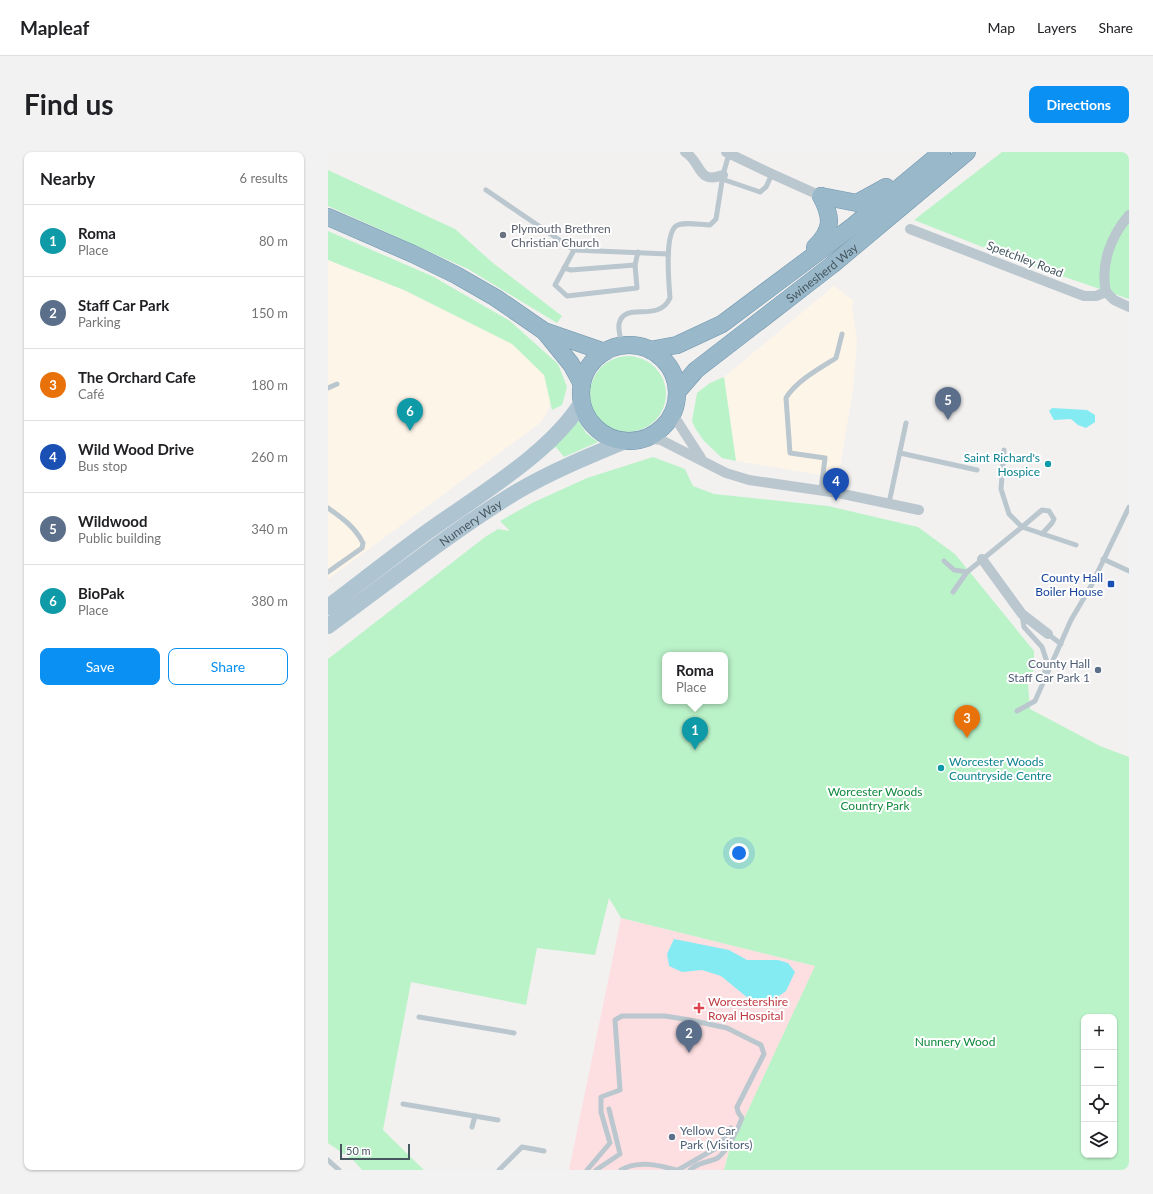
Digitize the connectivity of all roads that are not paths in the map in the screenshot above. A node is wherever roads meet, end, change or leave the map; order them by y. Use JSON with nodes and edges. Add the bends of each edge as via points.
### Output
{"nodes":[{"id":1,"x":685,"y":152,"type":"edge"},
{"id":2,"x":942,"y":152,"type":"edge"},
{"id":3,"x":967,"y":152,"type":"edge"},
{"id":4,"x":725,"y":154,"type":"edge"},
{"id":5,"x":772,"y":174,"type":"junction"},
{"id":6,"x":914,"y":175,"type":"junction"},
{"id":7,"x":722,"y":177,"type":"junction"},
{"id":8,"x":486,"y":190,"type":"dead end"},
{"id":9,"x":821,"y":196,"type":"junction"},
{"id":10,"x":1129,"y":215,"type":"edge"},
{"id":11,"x":328,"y":217,"type":"edge"},
{"id":12,"x":910,"y":229,"type":"dead end"},
{"id":13,"x":574,"y":250,"type":"junction"},
{"id":14,"x":638,"y":252,"type":"junction"},
{"id":15,"x":668,"y":254,"type":"junction"},
{"id":16,"x":635,"y":265,"type":"junction"},
{"id":17,"x":564,"y":268,"type":"junction"},
{"id":18,"x":1106,"y":292,"type":"junction"},
{"id":19,"x":1129,"y":307,"type":"edge"},
{"id":20,"x":722,"y":324,"type":"junction"},
{"id":21,"x":544,"y":331,"type":"junction"},
{"id":22,"x":842,"y":334,"type":"dead end"},
{"id":23,"x":622,"y":346,"type":"junction"},
{"id":24,"x":650,"y":350,"type":"junction"},
{"id":25,"x":605,"y":352,"type":"junction"},
{"id":26,"x":337,"y":384,"type":"dead end"},
{"id":27,"x":582,"y":384,"type":"junction"},
{"id":28,"x":328,"y":388,"type":"edge"},
{"id":29,"x":677,"y":392,"type":"junction"},
{"id":30,"x":582,"y":402,"type":"junction"},
{"id":31,"x":672,"y":413,"type":"junction"},
{"id":32,"x":906,"y":424,"type":"dead end"},
{"id":33,"x":646,"y":438,"type":"junction"},
{"id":34,"x":625,"y":440,"type":"junction"},
{"id":35,"x":1004,"y":450,"type":"dead end"},
{"id":36,"x":900,"y":453,"type":"junction"},
{"id":37,"x":701,"y":459,"type":"junction"},
{"id":38,"x":977,"y":470,"type":"dead end"},
{"id":39,"x":821,"y":490,"type":"junction"},
{"id":40,"x":889,"y":503,"type":"junction"},
{"id":41,"x":328,"y":508,"type":"edge"},
{"id":42,"x":1129,"y":508,"type":"edge"},
{"id":43,"x":918,"y":510,"type":"dead end"},
{"id":44,"x":1022,"y":527,"type":"junction"},
{"id":45,"x":1042,"y":534,"type":"junction"},
{"id":46,"x":1076,"y":545,"type":"dead end"},
{"id":47,"x":982,"y":559,"type":"junction"},
{"id":48,"x":1103,"y":559,"type":"junction"},
{"id":49,"x":944,"y":561,"type":"dead end"},
{"id":50,"x":1129,"y":571,"type":"edge"},
{"id":51,"x":328,"y":572,"type":"edge"},
{"id":52,"x":967,"y":572,"type":"junction"},
{"id":53,"x":953,"y":592,"type":"dead end"},
{"id":54,"x":328,"y":607,"type":"edge"},
{"id":55,"x":1022,"y":614,"type":"junction"},
{"id":56,"x":328,"y":626,"type":"edge"},
{"id":57,"x":1048,"y":634,"type":"joint"},
{"id":58,"x":1061,"y":644,"type":"junction"},
{"id":59,"x":1042,"y":688,"type":"junction"},
{"id":60,"x":1017,"y":711,"type":"dead end"},
{"id":61,"x":419,"y":1017,"type":"dead end"},
{"id":62,"x":514,"y":1033,"type":"dead end"},
{"id":63,"x":404,"y":1104,"type":"dead end"},
{"id":64,"x":609,"y":1109,"type":"dead end"},
{"id":65,"x":475,"y":1116,"type":"junction"},
{"id":66,"x":498,"y":1120,"type":"dead end"},
{"id":67,"x":472,"y":1127,"type":"dead end"},
{"id":68,"x":731,"y":1128,"type":"dead end"},
{"id":69,"x":544,"y":1151,"type":"dead end"},
{"id":70,"x":328,"y":1160,"type":"edge"},
{"id":71,"x":337,"y":1169,"type":"edge"},
{"id":72,"x":500,"y":1170,"type":"edge"},
{"id":73,"x":587,"y":1170,"type":"edge"},
{"id":74,"x":596,"y":1170,"type":"edge"},
{"id":75,"x":621,"y":1170,"type":"edge"},
{"id":76,"x":677,"y":1170,"type":"edge"},
{"id":77,"x":690,"y":1170,"type":"edge"}],
"edges":[{"from":1,"to":7,"type":"street","via":[[694,159],[705,176]]},
{"from":2,"to":6,"type":"highway","name":"Swinesherd Way"},
{"from":3,"to":29,"type":"highway","name":"Swinesherd Way","via":[[832,265],[696,370]]},
{"from":4,"to":5,"type":"street"},
{"from":4,"to":7,"type":"lane"},
{"from":5,"to":7,"type":"lane","via":[[766,187],[760,192]]},
{"from":5,"to":9,"type":"street"},
{"from":6,"to":9,"type":"highway","via":[[857,203]]},
{"from":6,"to":20,"type":"highway","name":"Swinesherd Way","via":[[853,226]]},
{"from":7,"to":15,"type":"lane","via":[[714,224],[676,226],[670,234]]},
{"from":8,"to":13,"type":"lane"},
{"from":9,"to":20,"type":"highway","via":[[829,215],[827,233],[811,251]]},
{"from":10,"to":18,"type":"street","via":[[1118,228],[1109,247],[1104,269]]},
{"from":11,"to":21,"type":"highway","via":[[456,275],[496,298]]},
{"from":12,"to":18,"type":"street","name":"Spetchley Road","via":[[1084,296],[1096,296]]},
{"from":13,"to":14,"type":"lane"},
{"from":13,"to":17,"type":"lane"},
{"from":14,"to":15,"type":"lane"},
{"from":14,"to":16,"type":"lane"},
{"from":15,"to":23,"type":"lane","via":[[670,298],[667,304],[657,311],[634,311],[626,315],[619,324]]},
{"from":16,"to":17,"type":"lane","via":[[571,270]]},
{"from":16,"to":17,"type":"lane","via":[[637,288],[567,296],[555,285]]},
{"from":18,"to":19,"type":"street","via":[[1114,300]]},
{"from":20,"to":24,"type":"highway","name":"Swinesherd Way","via":[[677,345]]},
{"from":21,"to":25,"type":"highway"},
{"from":21,"to":27,"type":"highway","via":[[571,364]]},
{"from":22,"to":39,"type":"lane","via":[[836,358],[796,386],[786,398],[790,453],[825,458]]},
{"from":23,"to":24,"type":"highway"},
{"from":23,"to":25,"type":"highway"},
{"from":24,"to":29,"type":"highway","via":[[668,366],[674,377]]},
{"from":25,"to":27,"type":"highway","via":[[595,359],[587,370]]},
{"from":26,"to":28,"type":"lane"},
{"from":27,"to":30,"type":"highway"},
{"from":29,"to":31,"type":"highway"},
{"from":30,"to":34,"type":"highway","via":[[585,414],[601,432],[612,438]]},
{"from":30,"to":54,"type":"main road","name":"Nunnery Way","via":[[568,422],[509,475]]},
{"from":31,"to":33,"type":"highway","via":[[663,426]]},
{"from":31,"to":37,"type":"street"},
{"from":32,"to":36,"type":"lane"},
{"from":33,"to":34,"type":"highway"},
{"from":33,"to":37,"type":"street","via":[[661,440]]},
{"from":34,"to":56,"type":"main road","name":"Nunnery Way","via":[[551,473],[518,491],[458,531]]},
{"from":35,"to":44,"type":"lane","via":[[1001,489],[1009,514]]},
{"from":36,"to":38,"type":"lane"},
{"from":36,"to":40,"type":"lane"},
{"from":37,"to":39,"type":"street","via":[[726,473],[749,480]]},
{"from":39,"to":40,"type":"street"},
{"from":40,"to":43,"type":"street"},
{"from":41,"to":51,"type":"lane","via":[[350,524],[363,543],[362,548]]},
{"from":42,"to":48,"type":"lane"},
{"from":44,"to":45,"type":"lane"},
{"from":44,"to":45,"type":"lane","via":[[1042,510],[1049,512],[1054,519]]},
{"from":44,"to":47,"type":"lane"},
{"from":45,"to":46,"type":"lane"},
{"from":47,"to":52,"type":"lane"},
{"from":47,"to":55,"type":"street"},
{"from":48,"to":50,"type":"lane"},
{"from":48,"to":58,"type":"lane"},
{"from":49,"to":52,"type":"lane","via":[[954,570]]},
{"from":52,"to":53,"type":"lane"},
{"from":55,"to":57,"type":"street"},
{"from":55,"to":59,"type":"lane","via":[[1024,627],[1042,647],[1046,662]]},
{"from":57,"to":58,"type":"lane"},
{"from":58,"to":59,"type":"lane"},
{"from":59,"to":60,"type":"lane","via":[[1035,701]]},
{"from":61,"to":62,"type":"lane"},
{"from":63,"to":65,"type":"lane"},
{"from":64,"to":74,"type":"lane","via":[[620,1154]]},
{"from":65,"to":66,"type":"lane"},
{"from":65,"to":67,"type":"lane"},
{"from":68,"to":76,"type":"lane","via":[[718,1147]]},
{"from":69,"to":72,"type":"lane","via":[[522,1147]]},
{"from":70,"to":71,"type":"lane"},
{"from":73,"to":77,"type":"lane","via":[[610,1144],[601,1112],[601,1097],[620,1090],[615,1020],[622,1016],[665,1016],[690,1020],[727,1028],[761,1045],[764,1054],[737,1107],[742,1118],[736,1132],[718,1157],[696,1164]]},
{"from":75,"to":76,"type":"lane","via":[[628,1166],[657,1164]]}]}
